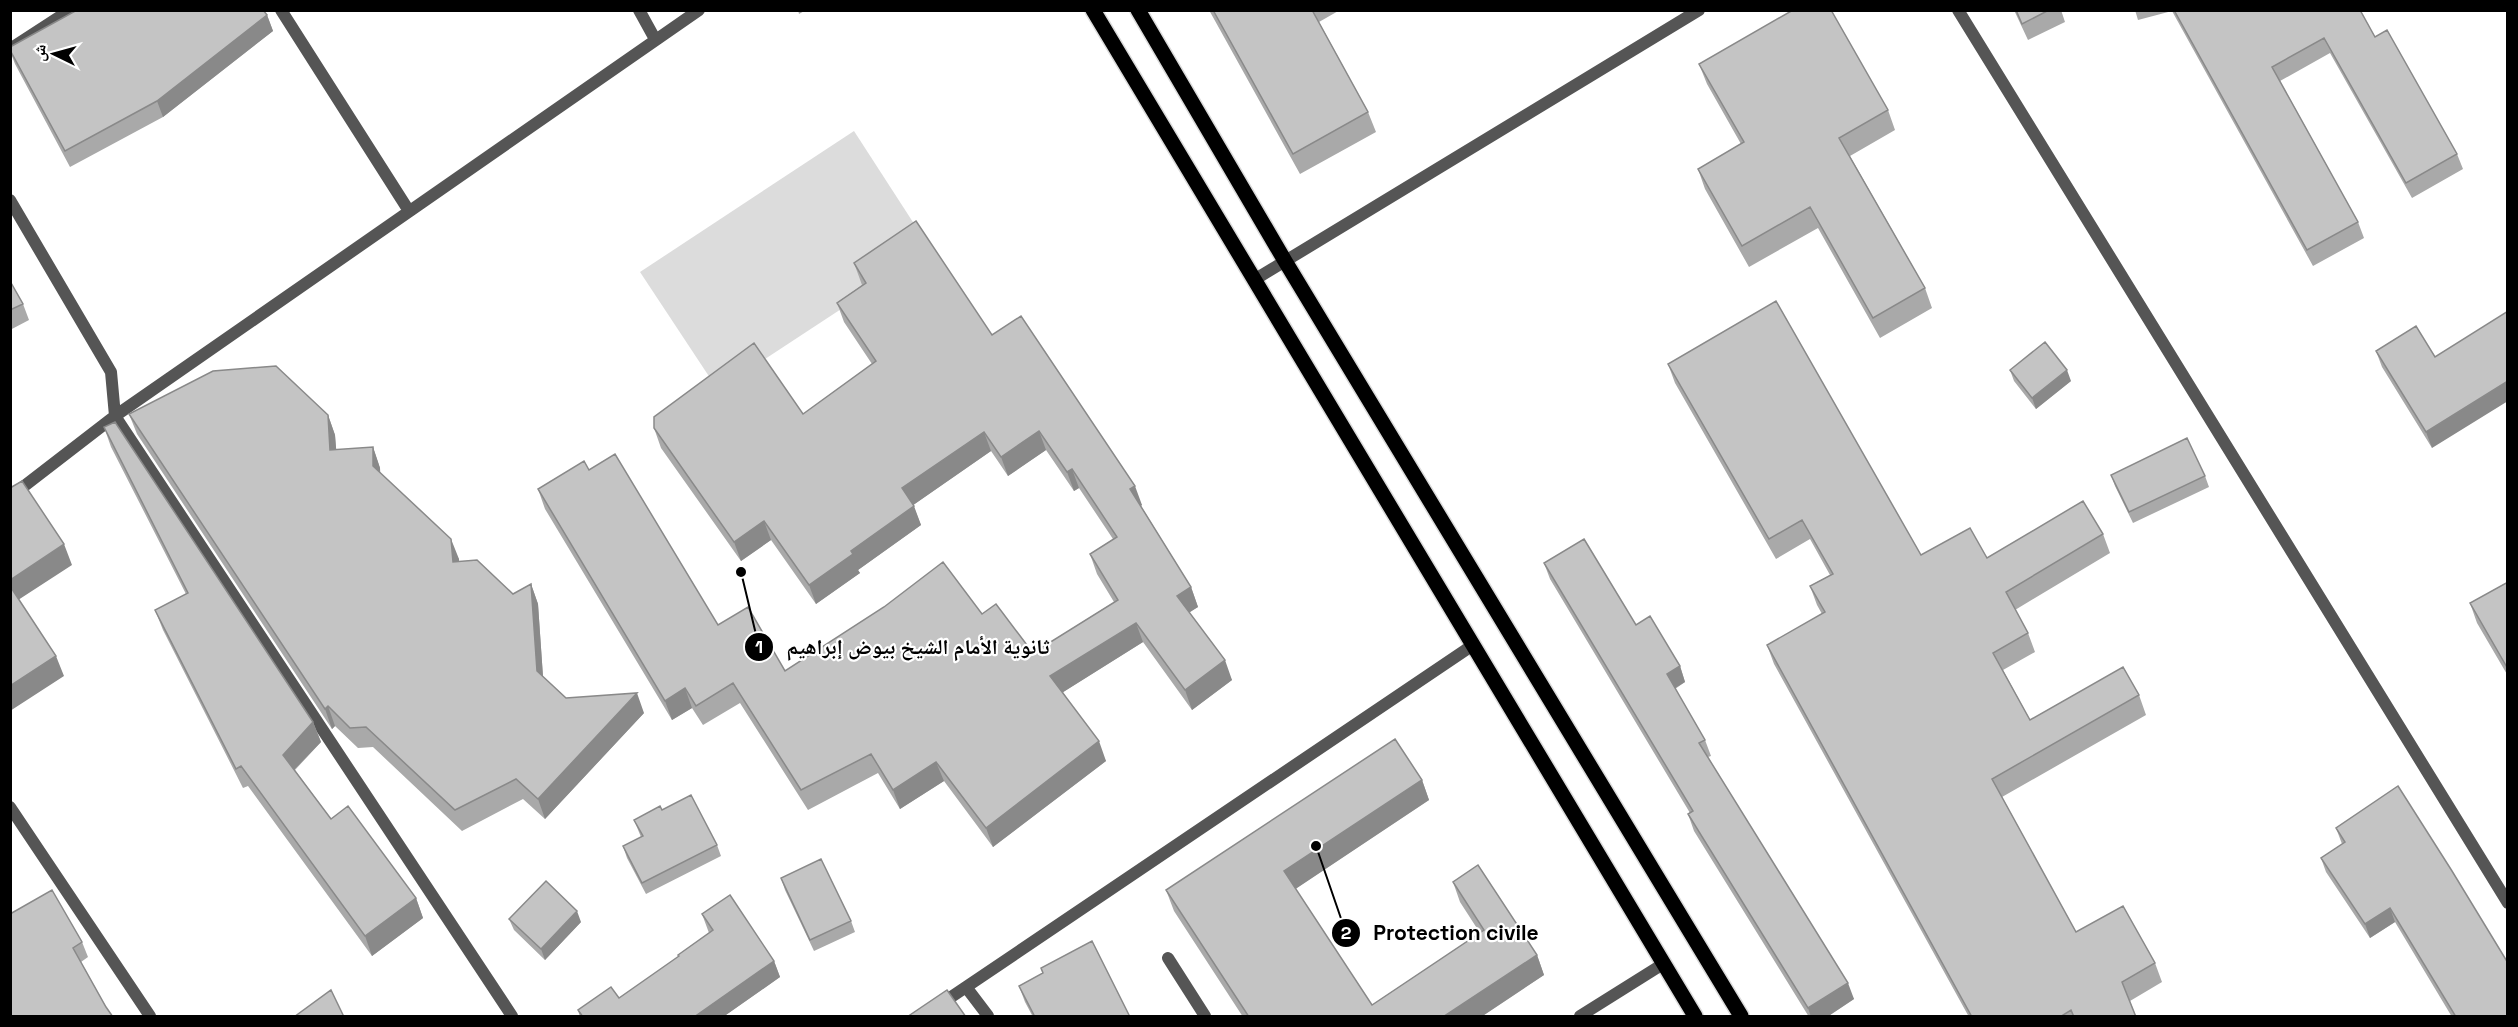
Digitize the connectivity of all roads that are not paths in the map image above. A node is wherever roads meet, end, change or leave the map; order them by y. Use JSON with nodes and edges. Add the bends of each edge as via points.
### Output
{"nodes":[{"id":1,"x":70,"y":10,"type":"edge"},
{"id":2,"x":281,"y":10,"type":"edge"},
{"id":3,"x":639,"y":10,"type":"edge"},
{"id":4,"x":699,"y":10,"type":"edge"},
{"id":5,"x":1092,"y":10,"type":"edge"},
{"id":6,"x":1138,"y":10,"type":"edge"},
{"id":7,"x":1699,"y":10,"type":"edge"},
{"id":8,"x":1958,"y":10,"type":"edge"},
{"id":9,"x":655,"y":39,"type":"junction"},
{"id":10,"x":10,"y":49,"type":"edge"},
{"id":11,"x":10,"y":200,"type":"edge"},
{"id":12,"x":409,"y":210,"type":"junction"},
{"id":13,"x":1285,"y":261,"type":"junction"},
{"id":14,"x":1254,"y":280,"type":"junction"},
{"id":15,"x":115,"y":416,"type":"junction"},
{"id":16,"x":10,"y":497,"type":"edge"},
{"id":17,"x":1473,"y":645,"type":"junction"},
{"id":18,"x":10,"y":807,"type":"edge"},
{"id":19,"x":2508,"y":903,"type":"edge"},
{"id":20,"x":1168,"y":958,"type":"dead end"},
{"id":21,"x":1663,"y":964,"type":"junction"},
{"id":22,"x":966,"y":987,"type":"junction"},
{"id":23,"x":150,"y":1017,"type":"edge"},
{"id":24,"x":512,"y":1017,"type":"edge"},
{"id":25,"x":923,"y":1017,"type":"edge"},
{"id":26,"x":987,"y":1017,"type":"edge"},
{"id":27,"x":1205,"y":1017,"type":"edge"},
{"id":28,"x":1580,"y":1017,"type":"edge"},
{"id":29,"x":1695,"y":1017,"type":"edge"},
{"id":30,"x":1741,"y":1017,"type":"edge"}],
"edges":[{"from":1,"to":10,"type":"street"},
{"from":2,"to":12,"type":"street"},
{"from":3,"to":9,"type":"street"},
{"from":4,"to":9,"type":"street"},
{"from":5,"to":14,"type":"main road"},
{"from":6,"to":13,"type":"main road"},
{"from":7,"to":13,"type":"street"},
{"from":8,"to":19,"type":"street"},
{"from":9,"to":12,"type":"street"},
{"from":11,"to":15,"type":"street","via":[[111,372]]},
{"from":12,"to":15,"type":"street"},
{"from":13,"to":14,"type":"street"},
{"from":13,"to":30,"type":"main road"},
{"from":14,"to":17,"type":"main road"},
{"from":15,"to":16,"type":"street"},
{"from":15,"to":24,"type":"street"},
{"from":17,"to":21,"type":"main road"},
{"from":17,"to":22,"type":"street"},
{"from":18,"to":23,"type":"street"},
{"from":20,"to":27,"type":"street"},
{"from":21,"to":28,"type":"street"},
{"from":21,"to":29,"type":"main road"},
{"from":22,"to":25,"type":"street"},
{"from":22,"to":26,"type":"street"}]}
